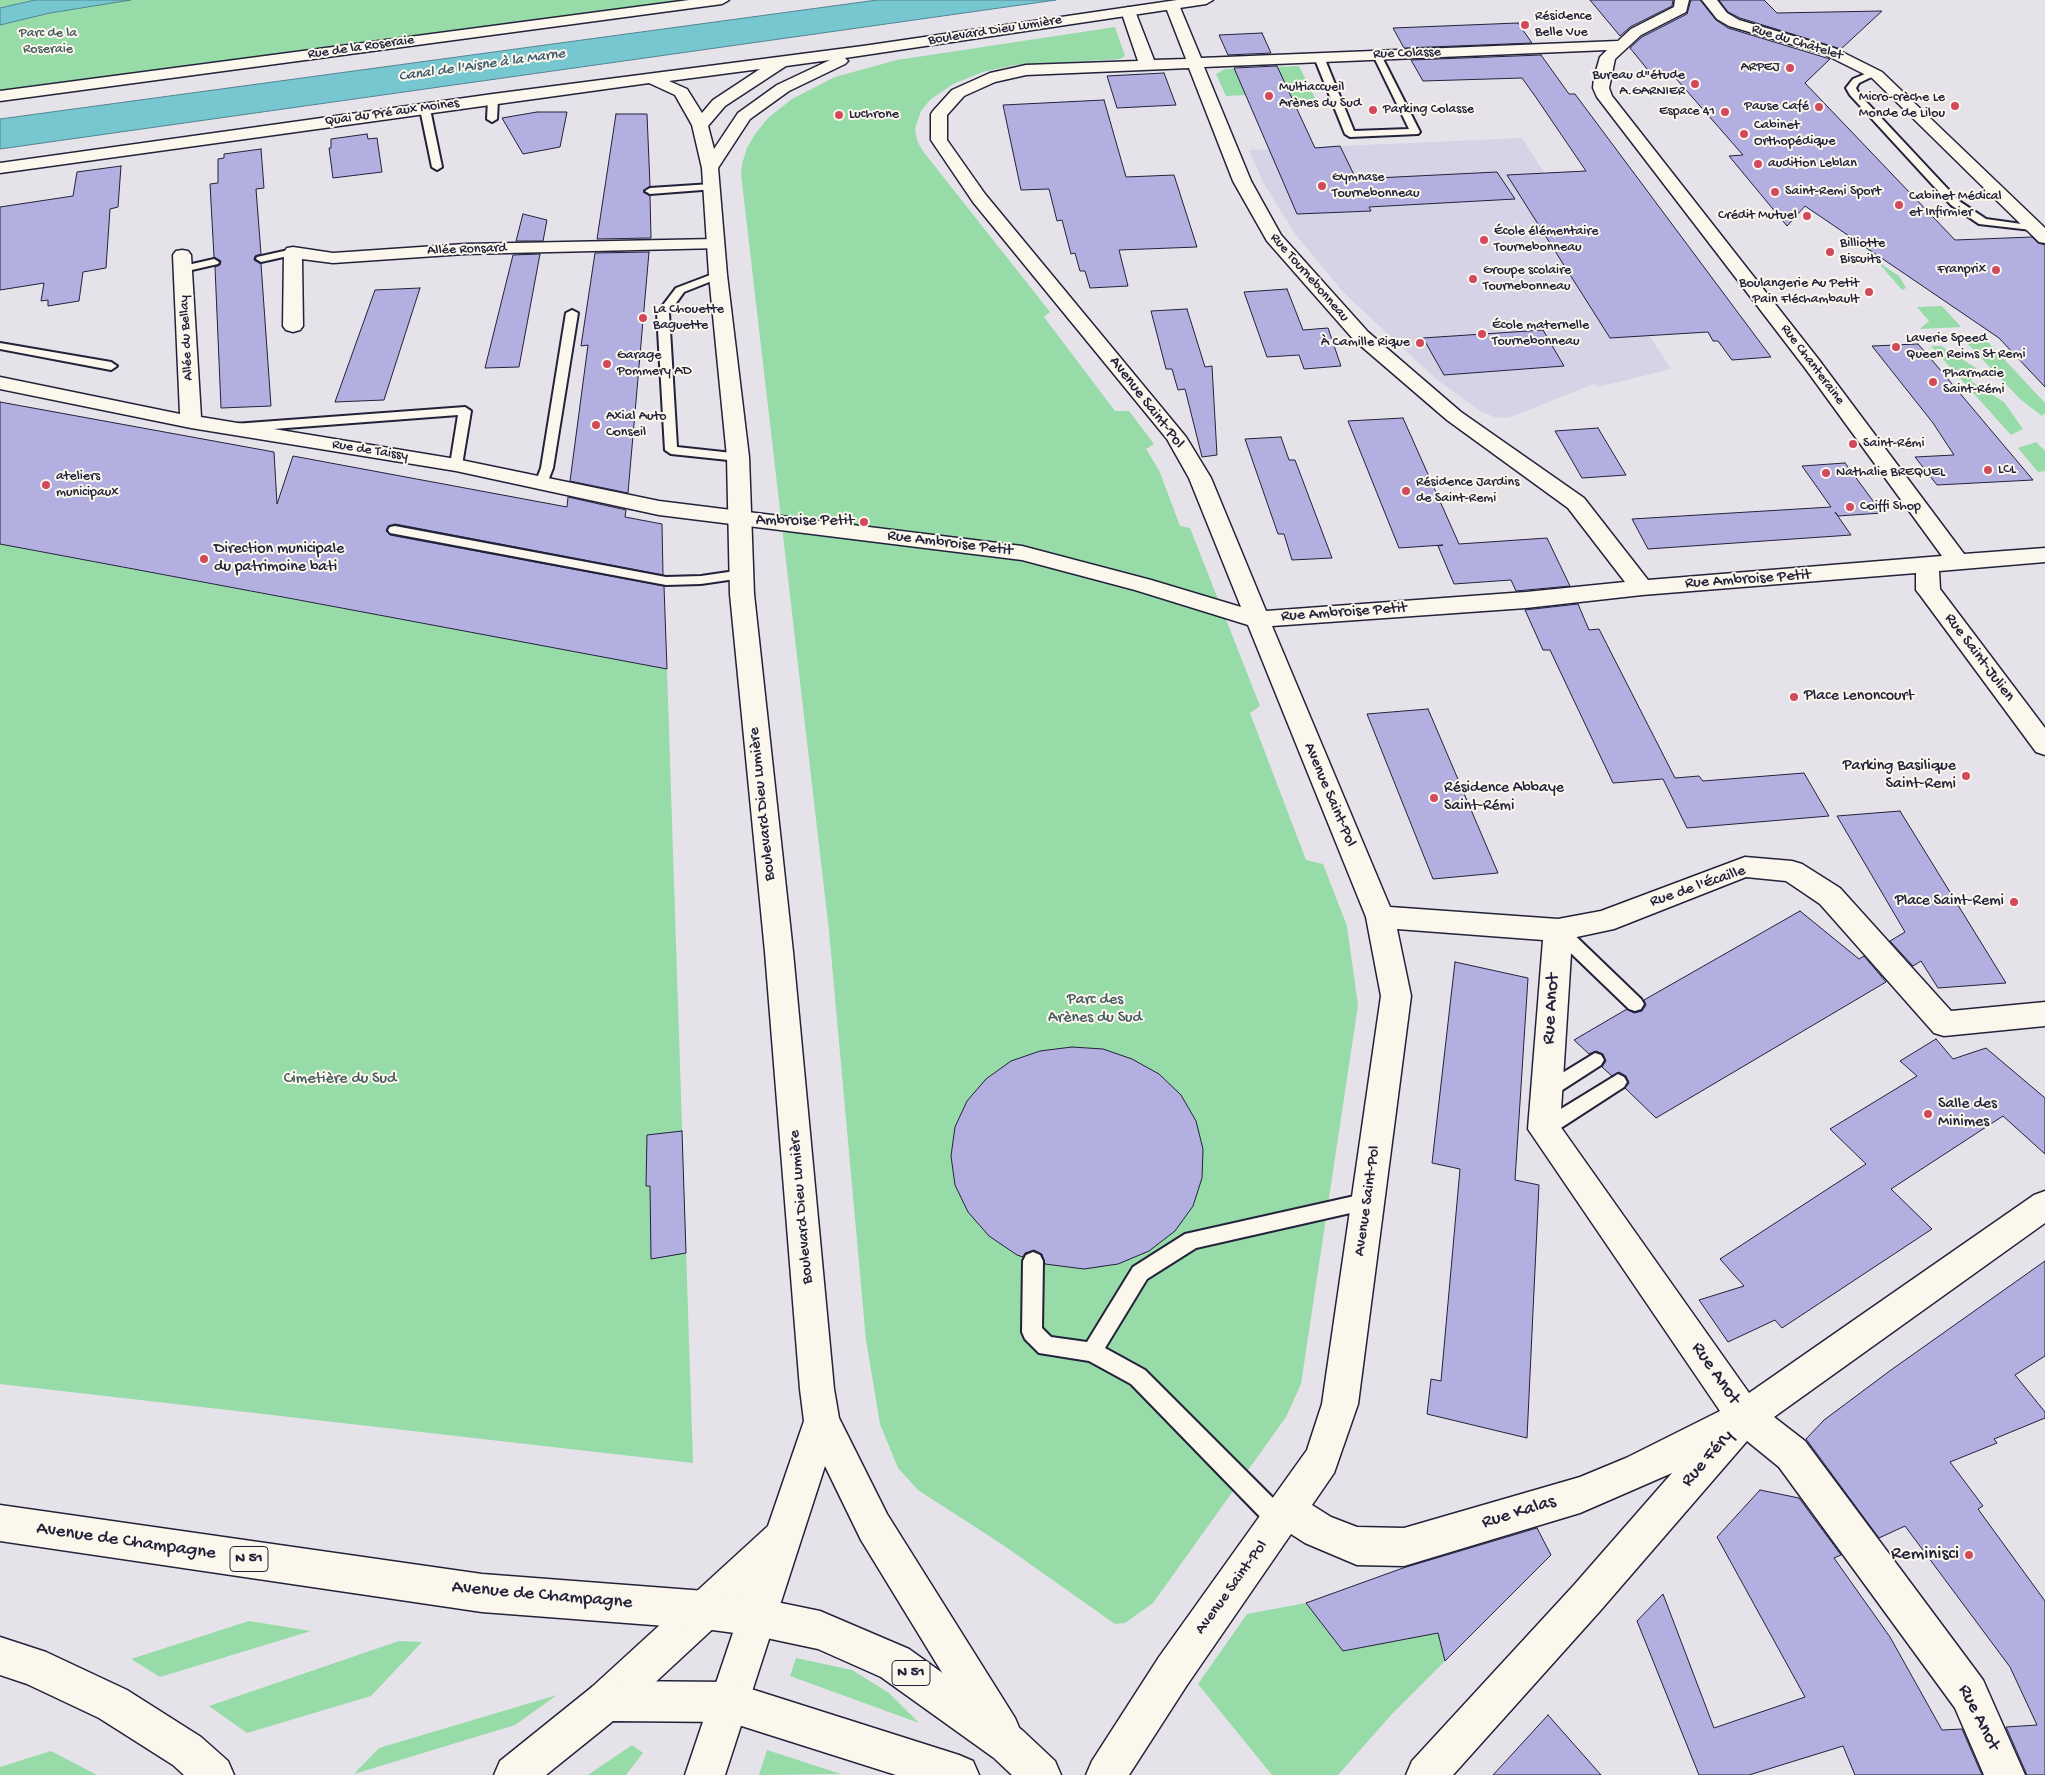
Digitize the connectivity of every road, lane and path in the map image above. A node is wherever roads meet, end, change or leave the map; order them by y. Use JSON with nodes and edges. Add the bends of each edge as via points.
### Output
{"nodes":[{"id":1,"x":722,"y":0,"type":"edge"},
{"id":2,"x":1206,"y":0,"type":"edge"},
{"id":3,"x":1682,"y":0,"type":"edge"},
{"id":4,"x":1709,"y":0,"type":"edge"},
{"id":5,"x":1172,"y":5,"type":"junction"},
{"id":6,"x":1128,"y":11,"type":"junction"},
{"id":7,"x":1728,"y":19,"type":"junction"},
{"id":8,"x":1656,"y":20,"type":"junction"},
{"id":9,"x":1620,"y":46,"type":"junction"},
{"id":10,"x":863,"y":51,"type":"junction"},
{"id":11,"x":1377,"y":55,"type":"junction"},
{"id":12,"x":1319,"y":58,"type":"junction"},
{"id":13,"x":784,"y":60,"type":"junction"},
{"id":14,"x":1195,"y":62,"type":"junction"},
{"id":15,"x":1147,"y":64,"type":"junction"},
{"id":16,"x":1875,"y":73,"type":"junction"},
{"id":17,"x":652,"y":78,"type":"junction"},
{"id":18,"x":0,"y":96,"type":"edge"},
{"id":19,"x":493,"y":99,"type":"junction"},
{"id":20,"x":425,"y":109,"type":"junction"},
{"id":21,"x":492,"y":118,"type":"dead end"},
{"id":22,"x":700,"y":125,"type":"junction"},
{"id":23,"x":437,"y":167,"type":"dead end"},
{"id":24,"x":0,"y":168,"type":"edge"},
{"id":25,"x":710,"y":178,"type":"junction"},
{"id":26,"x":650,"y":191,"type":"dead end"},
{"id":27,"x":2040,"y":233,"type":"edge"},
{"id":28,"x":715,"y":244,"type":"junction"},
{"id":29,"x":293,"y":252,"type":"junction"},
{"id":30,"x":261,"y":257,"type":"dead end"},
{"id":31,"x":214,"y":265,"type":"dead end"},
{"id":32,"x":182,"y":266,"type":"joint"},
{"id":33,"x":718,"y":275,"type":"junction"},
{"id":34,"x":572,"y":313,"type":"dead end"},
{"id":35,"x":293,"y":326,"type":"dead end"},
{"id":36,"x":0,"y":346,"type":"edge"},
{"id":37,"x":111,"y":366,"type":"dead end"},
{"id":38,"x":0,"y":383,"type":"edge"},
{"id":39,"x":191,"y":422,"type":"junction"},
{"id":40,"x":230,"y":428,"type":"junction"},
{"id":41,"x":738,"y":457,"type":"junction"},
{"id":42,"x":456,"y":465,"type":"junction"},
{"id":43,"x":542,"y":481,"type":"junction"},
{"id":44,"x":740,"y":518,"type":"junction"},
{"id":45,"x":395,"y":530,"type":"dead end"},
{"id":46,"x":2045,"y":556,"type":"edge"},
{"id":47,"x":1959,"y":563,"type":"junction"},
{"id":48,"x":1926,"y":566,"type":"junction"},
{"id":49,"x":742,"y":574,"type":"junction"},
{"id":50,"x":1642,"y":588,"type":"junction"},
{"id":51,"x":1256,"y":619,"type":"junction"},
{"id":52,"x":2045,"y":746,"type":"edge"},
{"id":53,"x":1380,"y":917,"type":"junction"},
{"id":54,"x":1558,"y":930,"type":"junction"},
{"id":55,"x":1635,"y":1004,"type":"dead end"},
{"id":56,"x":2045,"y":1014,"type":"edge"},
{"id":57,"x":1595,"y":1060,"type":"dead end"},
{"id":58,"x":1618,"y":1082,"type":"dead end"},
{"id":59,"x":1546,"y":1092,"type":"junction"},
{"id":60,"x":1544,"y":1129,"type":"junction"},
{"id":61,"x":1368,"y":1201,"type":"junction"},
{"id":62,"x":2045,"y":1205,"type":"edge"},
{"id":63,"x":1033,"y":1262,"type":"dead end"},
{"id":64,"x":1092,"y":1352,"type":"junction"},
{"id":65,"x":1745,"y":1416,"type":"junction"},
{"id":66,"x":822,"y":1421,"type":"junction"},
{"id":67,"x":1284,"y":1516,"type":"junction"},
{"id":68,"x":0,"y":1524,"type":"edge"},
{"id":69,"x":784,"y":1538,"type":"junction"},
{"id":70,"x":705,"y":1610,"type":"junction"},
{"id":71,"x":757,"y":1617,"type":"junction"},
{"id":72,"x":0,"y":1656,"type":"edge"},
{"id":73,"x":606,"y":1701,"type":"junction"},
{"id":74,"x":729,"y":1702,"type":"junction"},
{"id":75,"x":1008,"y":1744,"type":"junction"},
{"id":76,"x":214,"y":1775,"type":"edge"},
{"id":77,"x":514,"y":1775,"type":"edge"},
{"id":78,"x":705,"y":1775,"type":"edge"},
{"id":79,"x":959,"y":1775,"type":"edge"},
{"id":80,"x":1041,"y":1775,"type":"edge"},
{"id":81,"x":1106,"y":1775,"type":"edge"},
{"id":82,"x":1426,"y":1775,"type":"edge"},
{"id":83,"x":2006,"y":1775,"type":"edge"}],
"edges":[{"from":1,"to":18,"type":"street","name":"Rue de la Roseraie"},
{"from":2,"to":5,"type":"street","name":"Boulevard Dieu Lumière"},
{"from":3,"to":8,"type":"street","name":"Rue Chanteraine","via":[[1681,9]]},
{"from":4,"to":7,"type":"street"},
{"from":5,"to":6,"type":"street","name":"Boulevard Dieu Lumière"},
{"from":5,"to":14,"type":"street","name":"Rue Tournebonneau"},
{"from":6,"to":10,"type":"street","name":"Boulevard Dieu Lumière"},
{"from":6,"to":15,"type":"street"},
{"from":7,"to":8,"type":"street","name":"Rue du Châtelet"},
{"from":7,"to":16,"type":"street","name":"Rue du Châtelet","via":[[1829,51]]},
{"from":8,"to":9,"type":"street","name":"Rue Chanteraine"},
{"from":9,"to":11,"type":"street","name":"Rue Colasse"},
{"from":9,"to":47,"type":"street","name":"Rue Chanteraine","via":[[1604,66],[1601,88],[1604,97],[1812,364]]},
{"from":10,"to":13,"type":"street","name":"Boulevard Dieu Lumière"},
{"from":10,"to":25,"type":"street","via":[[783,88],[744,116]]},
{"from":11,"to":12,"type":"street","name":"Rue Colasse"},
{"from":11,"to":12,"type":"lane","via":[[1415,132],[1350,134]]},
{"from":12,"to":14,"type":"street","name":"Rue Colasse"},
{"from":13,"to":17,"type":"street","name":"Quai du Pré aux Moines"},
{"from":13,"to":22,"type":"street","via":[[719,103]]},
{"from":14,"to":15,"type":"street","name":"Avenue Saint-Pol"},
{"from":14,"to":50,"type":"street","name":"Rue Tournebonneau","via":[[1250,197],[1267,230],[1306,276],[1358,334],[1454,416],[1576,503]]},
{"from":15,"to":51,"type":"street","name":"Avenue Saint-Pol","via":[[1026,70],[990,78],[958,93],[939,114],[939,140],[979,198],[1176,437],[1200,478]]},
{"from":16,"to":27,"type":"street","name":"Rue du Châtelet"},
{"from":16,"to":27,"type":"lane","via":[[1856,81],[1852,88],[1855,95],[1955,203],[1983,222]]},
{"from":17,"to":19,"type":"street","name":"Quai du Pré aux Moines"},
{"from":17,"to":22,"type":"street","name":"Boulevard Dieu Lumière","via":[[680,92],[688,100]]},
{"from":19,"to":20,"type":"street","name":"Quai du Pré aux Moines"},
{"from":19,"to":21,"type":"lane"},
{"from":20,"to":23,"type":"lane"},
{"from":20,"to":24,"type":"street","name":"Quai du Pré aux Moines"},
{"from":22,"to":25,"type":"street","name":"Boulevard Dieu Lumière"},
{"from":25,"to":26,"type":"lane"},
{"from":25,"to":28,"type":"street","name":"Boulevard Dieu Lumière"},
{"from":28,"to":29,"type":"street","name":"Allée Ronsard","via":[[465,249],[333,258]]},
{"from":28,"to":33,"type":"street","name":"Boulevard Dieu Lumière"},
{"from":29,"to":30,"type":"lane"},
{"from":29,"to":35,"type":"street"},
{"from":31,"to":32,"type":"lane"},
{"from":32,"to":39,"type":"street","name":"Allée du Bellay"},
{"from":33,"to":41,"type":"street","name":"Boulevard Dieu Lumière"},
{"from":33,"to":41,"type":"lane","via":[[680,290],[663,314],[671,450]]},
{"from":34,"to":43,"type":"lane","via":[[547,468]]},
{"from":36,"to":37,"type":"lane"},
{"from":38,"to":39,"type":"street","name":"Rue de Taissy"},
{"from":39,"to":40,"type":"street","name":"Rue de Taissy"},
{"from":40,"to":42,"type":"street","name":"Rue de Taissy"},
{"from":40,"to":42,"type":"lane","via":[[465,411]]},
{"from":41,"to":44,"type":"street","name":"Boulevard Dieu Lumière"},
{"from":42,"to":43,"type":"street","name":"Rue de Taissy"},
{"from":43,"to":44,"type":"street","name":"Rue de Taissy","via":[[659,508]]},
{"from":44,"to":49,"type":"street","name":"Boulevard Dieu Lumière"},
{"from":44,"to":51,"type":"street","name":"Rue Ambroise Petit","via":[[1022,553]]},
{"from":45,"to":49,"type":"lane","via":[[666,581]]},
{"from":46,"to":47,"type":"street","name":"Rue Ambroise Petit"},
{"from":47,"to":48,"type":"street","name":"Rue Ambroise Petit"},
{"from":48,"to":50,"type":"street","name":"Rue Ambroise Petit"},
{"from":48,"to":52,"type":"street","name":"Rue Saint-Julien","via":[[1928,590]]},
{"from":49,"to":66,"type":"street","name":"Boulevard Dieu Lumière"},
{"from":50,"to":51,"type":"street","name":"Rue Ambroise Petit","via":[[1526,600]]},
{"from":51,"to":53,"type":"street","name":"Avenue Saint-Pol"},
{"from":53,"to":54,"type":"street","name":"Rue de l'Écaille"},
{"from":53,"to":61,"type":"street","name":"Avenue Saint-Pol","via":[[1396,996]]},
{"from":54,"to":55,"type":"lane"},
{"from":54,"to":56,"type":"street","name":"Rue de l'Écaille","via":[[1604,921],[1745,867],[1792,871],[1830,896],[1937,1027]]},
{"from":54,"to":59,"type":"street","name":"Rue Anot"},
{"from":57,"to":59,"type":"lane"},
{"from":58,"to":60,"type":"lane"},
{"from":59,"to":60,"type":"street","name":"Rue Anot"},
{"from":60,"to":65,"type":"street","name":"Rue Anot"},
{"from":61,"to":64,"type":"lane","via":[[1192,1240],[1140,1273]]},
{"from":61,"to":67,"type":"street","name":"Avenue Saint-Pol","via":[[1340,1404],[1321,1460]]},
{"from":62,"to":65,"type":"street","name":"Rue Féry"},
{"from":63,"to":64,"type":"lane","via":[[1032,1332],[1046,1346]]},
{"from":64,"to":67,"type":"lane","via":[[1138,1377]]},
{"from":65,"to":67,"type":"street","name":"Rue Kalas","via":[[1638,1471],[1580,1495],[1404,1547],[1357,1546]]},
{"from":65,"to":82,"type":"street","name":"Rue Féry","via":[[1587,1598]]},
{"from":65,"to":83,"type":"street","name":"Rue Anot","via":[[1792,1454],[1969,1694]]},
{"from":66,"to":69,"type":"street"},
{"from":66,"to":75,"type":"street","via":[[874,1527]]},
{"from":67,"to":81,"type":"street","name":"Avenue Saint-Pol","via":[[1173,1671]]},
{"from":68,"to":70,"type":"street","name":"Avenue de Champagne","number":"N 51","via":[[490,1594]]},
{"from":69,"to":70,"type":"street"},
{"from":69,"to":71,"type":"street"},
{"from":70,"to":71,"type":"street","name":"Avenue de Champagne","number":"N 51"},
{"from":70,"to":73,"type":"street"},
{"from":71,"to":74,"type":"street"},
{"from":71,"to":75,"type":"street","name":"Avenue de Champagne","number":"N 51","via":[[820,1630],[895,1663]]},
{"from":72,"to":76,"type":"street","via":[[32,1666],[113,1704],[187,1751]]},
{"from":73,"to":74,"type":"street"},
{"from":73,"to":77,"type":"street"},
{"from":74,"to":78,"type":"street"},
{"from":74,"to":79,"type":"street"},
{"from":75,"to":80,"type":"street","name":"Avenue de Champagne","number":"N 51"}]}
